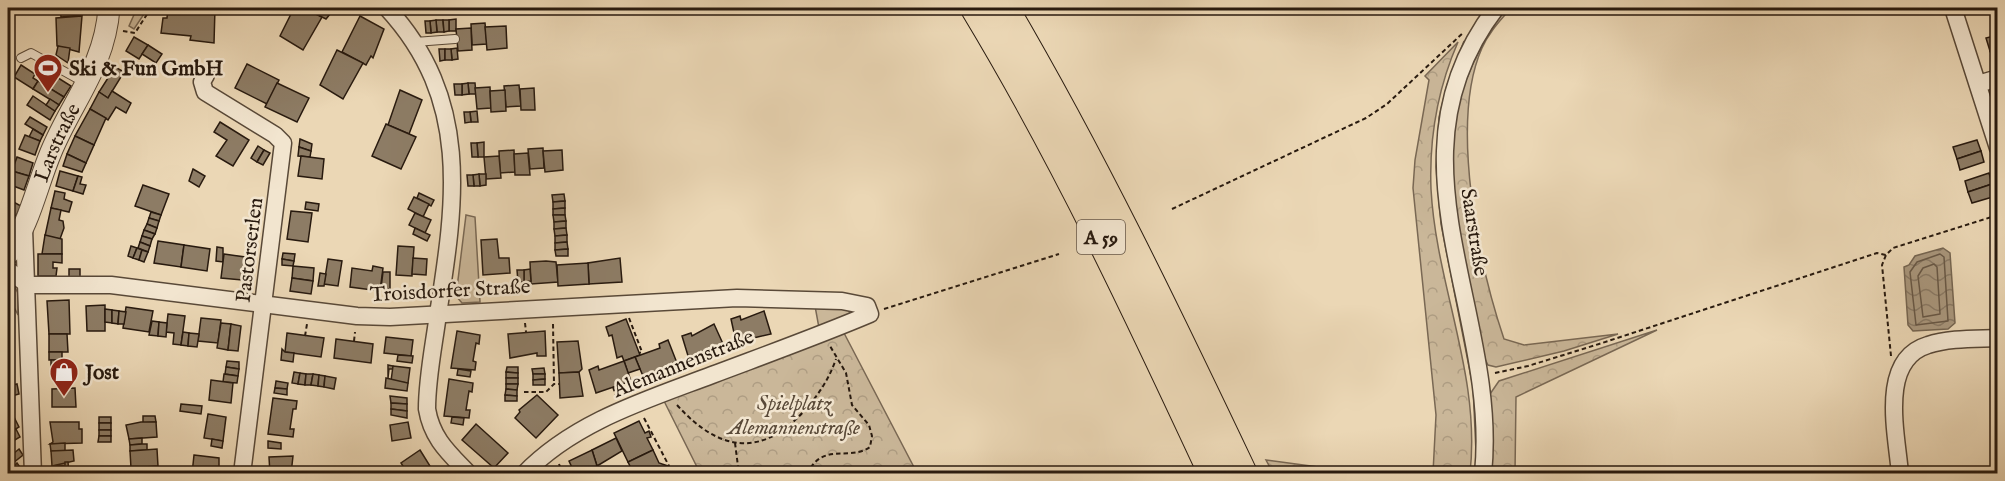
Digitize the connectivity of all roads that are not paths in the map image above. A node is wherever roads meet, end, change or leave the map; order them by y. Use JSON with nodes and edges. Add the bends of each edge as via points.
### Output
{"nodes":[{"id":1,"x":387,"y":8,"type":"edge"},
{"id":2,"x":975,"y":8,"type":"edge"},
{"id":3,"x":1003,"y":8,"type":"edge"},
{"id":4,"x":1496,"y":8,"type":"edge"},
{"id":5,"x":1953,"y":8,"type":"edge"},
{"id":6,"x":108,"y":17,"type":"edge"},
{"id":7,"x":455,"y":39,"type":"dead end"},
{"id":8,"x":415,"y":42,"type":"junction"},
{"id":9,"x":21,"y":58,"type":"dead end"},
{"id":10,"x":206,"y":75,"type":"dead end"},
{"id":11,"x":1998,"y":78,"type":"edge"},
{"id":12,"x":87,"y":84,"type":"junction"},
{"id":13,"x":1978,"y":84,"type":"junction"},
{"id":14,"x":1998,"y":148,"type":"edge"},
{"id":15,"x":24,"y":229,"type":"junction"},
{"id":16,"x":8,"y":254,"type":"edge"},
{"id":17,"x":8,"y":270,"type":"edge"},
{"id":18,"x":28,"y":285,"type":"junction"},
{"id":19,"x":264,"y":305,"type":"junction"},
{"id":20,"x":870,"y":314,"type":"joint"},
{"id":21,"x":438,"y":315,"type":"junction"},
{"id":22,"x":1998,"y":338,"type":"edge"},
{"id":23,"x":33,"y":474,"type":"edge"},
{"id":24,"x":242,"y":474,"type":"edge"},
{"id":25,"x":469,"y":474,"type":"edge"},
{"id":26,"x":524,"y":474,"type":"edge"},
{"id":27,"x":1214,"y":474,"type":"edge"},
{"id":28,"x":1242,"y":474,"type":"edge"},
{"id":29,"x":1483,"y":474,"type":"edge"},
{"id":30,"x":1900,"y":474,"type":"edge"}],
"edges":[{"from":1,"to":8,"type":"street"},
{"from":2,"to":27,"type":"highway","number":"A 59","via":[[1057,149]]},
{"from":3,"to":28,"type":"highway","number":"A 59","via":[[1149,278]]},
{"from":4,"to":29,"type":"street","name":"Saarstraße","via":[[1465,60],[1452,99],[1443,165],[1447,209],[1480,376],[1485,433]]},
{"from":5,"to":13,"type":"street"},
{"from":6,"to":12,"type":"street","name":"Larstraße","via":[[100,57]]},
{"from":7,"to":8,"type":"lane"},
{"from":8,"to":21,"type":"street","via":[[438,91],[453,167],[452,209]]},
{"from":9,"to":12,"type":"lane","via":[[31,53]]},
{"from":10,"to":19,"type":"street","name":"Pastorserlen","via":[[202,82],[205,92],[283,143]]},
{"from":11,"to":13,"type":"street"},
{"from":12,"to":15,"type":"street","name":"Larstraße","via":[[51,152]]},
{"from":13,"to":14,"type":"street"},
{"from":15,"to":16,"type":"street"},
{"from":15,"to":18,"type":"street","name":"Larstraße"},
{"from":17,"to":18,"type":"street"},
{"from":18,"to":19,"type":"street","name":"Troisdorfer Straße","via":[[111,285]]},
{"from":18,"to":23,"type":"street","name":"Larstraße"},
{"from":19,"to":21,"type":"street","name":"Troisdorfer Straße","via":[[357,316]]},
{"from":19,"to":24,"type":"street","name":"Pastorserlen"},
{"from":20,"to":21,"type":"street","name":"Troisdorfer Straße","via":[[867,306],[859,303],[772,298]]},
{"from":20,"to":26,"type":"street","name":"Alemannenstraße","via":[[670,390],[564,438]]},
{"from":21,"to":25,"type":"street","via":[[427,395],[429,418],[440,444]]},
{"from":22,"to":30,"type":"street","via":[[1928,345],[1908,359],[1896,379],[1894,400]]}]}
